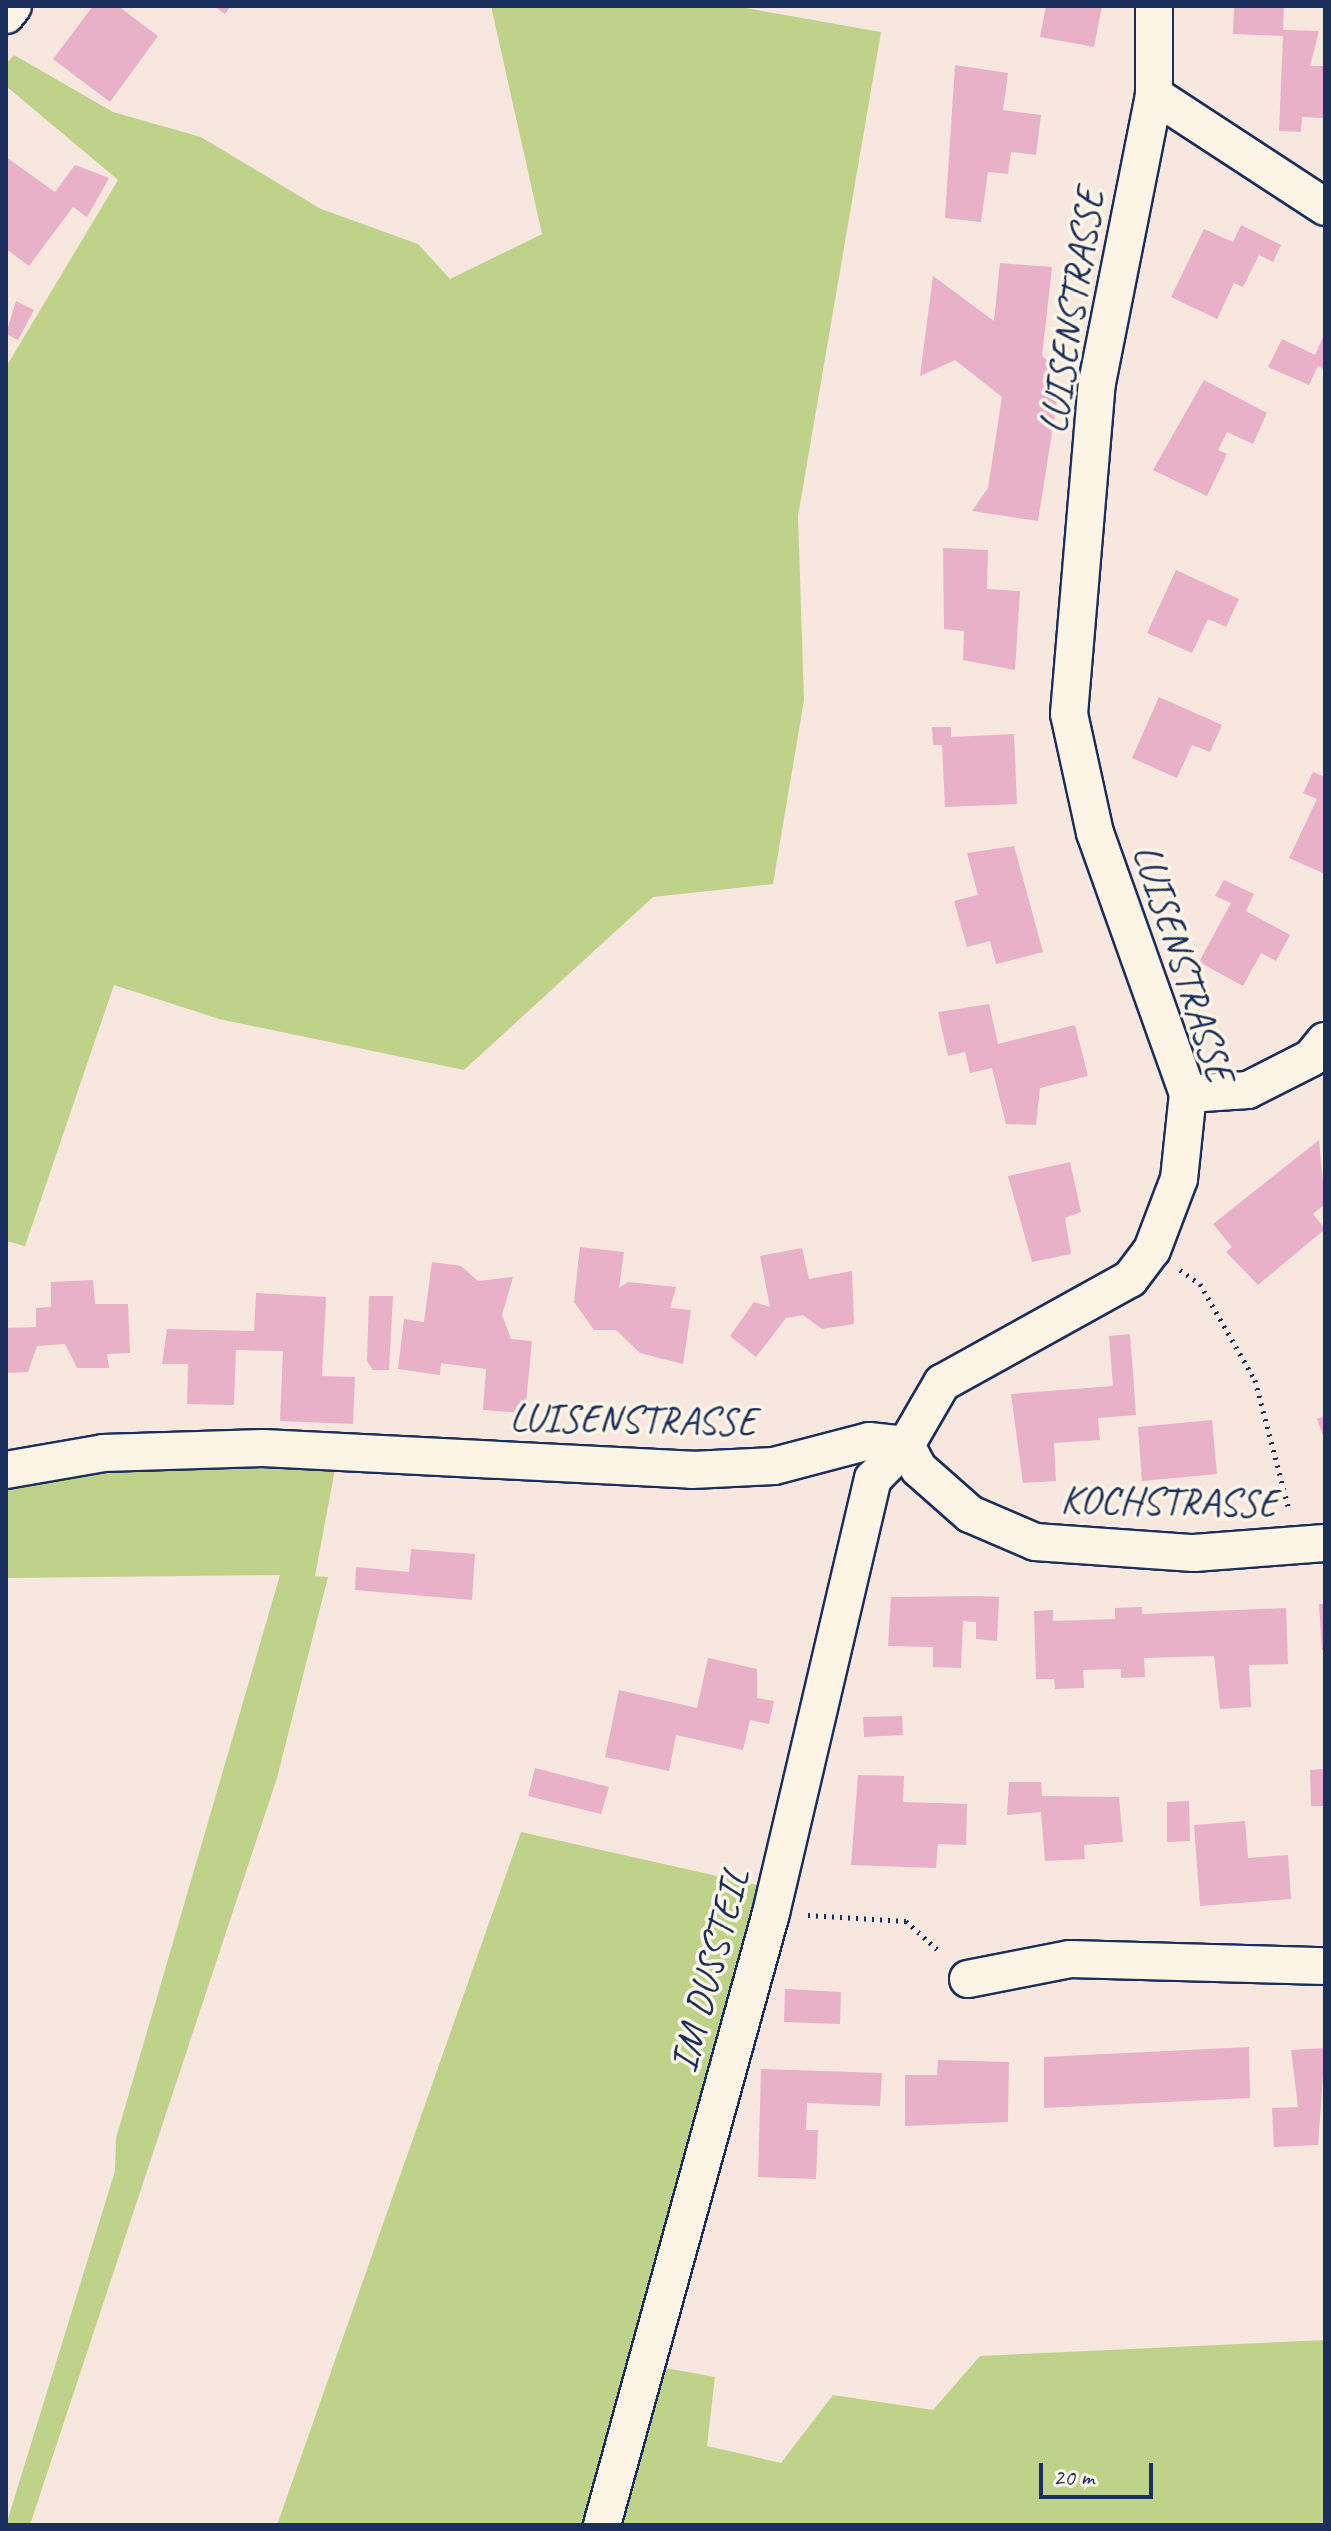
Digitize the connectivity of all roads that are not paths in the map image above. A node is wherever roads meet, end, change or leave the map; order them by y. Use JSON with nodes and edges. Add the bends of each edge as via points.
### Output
{"nodes":[{"id":1,"x":13,"y":6,"type":"edge"},
{"id":2,"x":1154,"y":6,"type":"edge"},
{"id":3,"x":6,"y":15,"type":"edge"},
{"id":4,"x":1154,"y":95,"type":"junction"},
{"id":5,"x":1325,"y":207,"type":"edge"},
{"id":6,"x":1325,"y":1041,"type":"edge"},
{"id":7,"x":1188,"y":1094,"type":"junction"},
{"id":8,"x":906,"y":1445,"type":"junction"},
{"id":9,"x":6,"y":1470,"type":"edge"},
{"id":10,"x":1312,"y":1545,"type":"edge"},
{"id":11,"x":1325,"y":1966,"type":"edge"},
{"id":12,"x":968,"y":1979,"type":"road end"},
{"id":13,"x":602,"y":2525,"type":"edge"}],
"edges":[{"from":1,"to":3,"type":"street"},
{"from":2,"to":4,"type":"street","name":"LUISENSTRASSE"},
{"from":4,"to":5,"type":"street"},
{"from":4,"to":7,"type":"street","name":"LUISENSTRASSE","via":[[1097,383],[1069,714],[1095,833]]},
{"from":6,"to":7,"type":"street","via":[[1311,1058],[1248,1090]]},
{"from":7,"to":8,"type":"street","name":"LUISENSTRASSE","via":[[1179,1179],[1152,1250],[1130,1279],[942,1383]]},
{"from":8,"to":9,"type":"street","name":"LUISENSTRASSE","via":[[869,1441],[774,1466],[692,1470],[263,1448],[103,1453]]},
{"from":8,"to":10,"type":"street","name":"KOCHSTRASSE","via":[[919,1469],[970,1514],[1035,1542],[1152,1552]]},
{"from":8,"to":13,"type":"street","name":"IM DUSSTEIL","via":[[873,1479],[771,1913]]},
{"from":11,"to":12,"type":"street","via":[[1070,1959]]}]}
